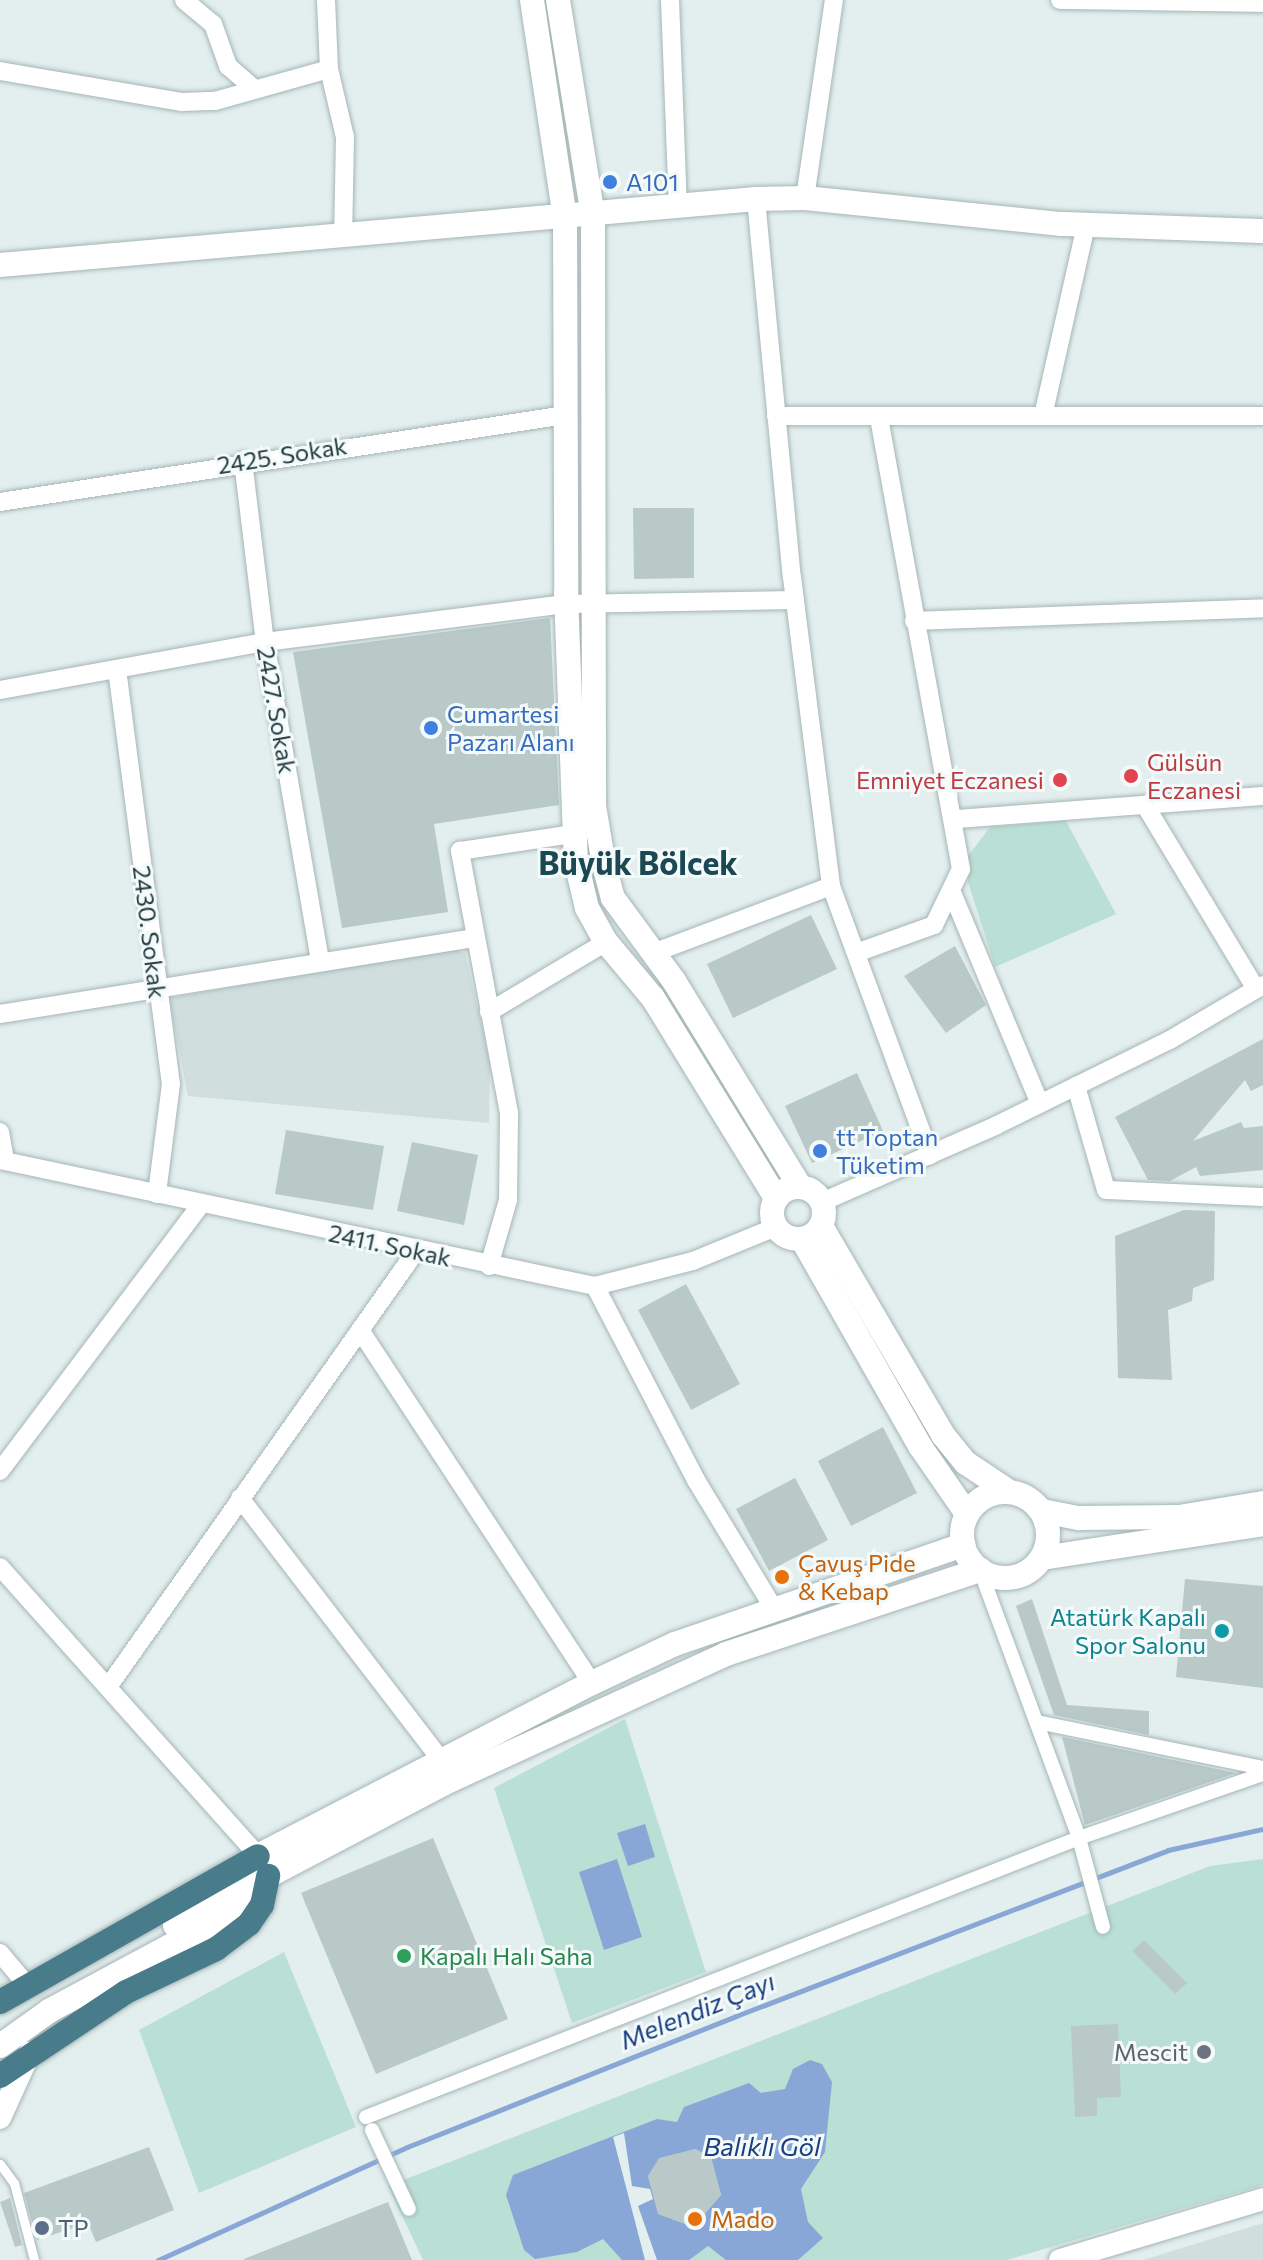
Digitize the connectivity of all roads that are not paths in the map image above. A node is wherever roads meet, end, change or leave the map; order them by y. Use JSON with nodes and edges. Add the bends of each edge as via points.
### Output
{"nodes":[{"id":1,"x":184,"y":0,"type":"edge"},
{"id":2,"x":326,"y":0,"type":"edge"},
{"id":3,"x":532,"y":0,"type":"edge"},
{"id":4,"x":558,"y":0,"type":"edge"},
{"id":5,"x":670,"y":0,"type":"edge"},
{"id":6,"x":834,"y":0,"type":"edge"},
{"id":7,"x":1060,"y":0,"type":"edge"},
{"id":8,"x":1263,"y":3,"type":"edge"},
{"id":9,"x":329,"y":69,"type":"junction"},
{"id":10,"x":0,"y":71,"type":"edge"},
{"id":11,"x":252,"y":87,"type":"junction"},
{"id":12,"x":805,"y":198,"type":"junction"},
{"id":13,"x":756,"y":199,"type":"junction"},
{"id":14,"x":678,"y":207,"type":"junction"},
{"id":15,"x":593,"y":215,"type":"junction"},
{"id":16,"x":565,"y":218,"type":"junction"},
{"id":17,"x":1086,"y":225,"type":"junction"},
{"id":18,"x":1263,"y":231,"type":"edge"},
{"id":19,"x":343,"y":237,"type":"junction"},
{"id":20,"x":0,"y":265,"type":"edge"},
{"id":21,"x":565,"y":415,"type":"junction"},
{"id":22,"x":776,"y":416,"type":"junction"},
{"id":23,"x":879,"y":416,"type":"junction"},
{"id":24,"x":1043,"y":416,"type":"junction"},
{"id":25,"x":1263,"y":416,"type":"edge"},
{"id":26,"x":243,"y":461,"type":"junction"},
{"id":27,"x":0,"y":502,"type":"edge"},
{"id":28,"x":795,"y":600,"type":"junction"},
{"id":29,"x":566,"y":604,"type":"junction"},
{"id":30,"x":592,"y":605,"type":"junction"},
{"id":31,"x":1263,"y":608,"type":"edge"},
{"id":32,"x":914,"y":621,"type":"junction"},
{"id":33,"x":265,"y":642,"type":"junction"},
{"id":34,"x":117,"y":669,"type":"junction"},
{"id":35,"x":0,"y":690,"type":"edge"},
{"id":36,"x":1263,"y":796,"type":"edge"},
{"id":37,"x":1145,"y":805,"type":"junction"},
{"id":38,"x":956,"y":819,"type":"junction"},
{"id":39,"x":573,"y":834,"type":"junction"},
{"id":40,"x":831,"y":886,"type":"junction"},
{"id":41,"x":953,"y":895,"type":"junction"},
{"id":42,"x":475,"y":938,"type":"junction"},
{"id":43,"x":606,"y":942,"type":"junction"},
{"id":44,"x":653,"y":953,"type":"junction"},
{"id":45,"x":856,"y":953,"type":"junction"},
{"id":46,"x":320,"y":959,"type":"junction"},
{"id":47,"x":157,"y":987,"type":"junction"},
{"id":48,"x":1259,"y":987,"type":"edge"},
{"id":49,"x":489,"y":1012,"type":"junction"},
{"id":50,"x":0,"y":1014,"type":"edge"},
{"id":51,"x":1076,"y":1086,"type":"junction"},
{"id":52,"x":1040,"y":1104,"type":"junction"},
{"id":53,"x":0,"y":1132,"type":"edge"},
{"id":54,"x":930,"y":1155,"type":"junction"},
{"id":55,"x":3,"y":1160,"type":"edge"},
{"id":56,"x":800,"y":1187,"type":"junction"},
{"id":57,"x":157,"y":1194,"type":"junction"},
{"id":58,"x":1263,"y":1197,"type":"edge"},
{"id":59,"x":776,"y":1198,"type":"junction"},
{"id":60,"x":201,"y":1204,"type":"junction"},
{"id":61,"x":815,"y":1222,"type":"junction"},
{"id":62,"x":776,"y":1227,"type":"junction"},
{"id":63,"x":416,"y":1251,"type":"junction"},
{"id":64,"x":489,"y":1266,"type":"junction"},
{"id":65,"x":595,"y":1286,"type":"junction"},
{"id":66,"x":360,"y":1330,"type":"junction"},
{"id":67,"x":0,"y":1471,"type":"edge"},
{"id":68,"x":1008,"y":1491,"type":"junction"},
{"id":69,"x":240,"y":1498,"type":"junction"},
{"id":70,"x":1263,"y":1503,"type":"edge"},
{"id":71,"x":1042,"y":1511,"type":"junction"},
{"id":72,"x":967,"y":1514,"type":"junction"},
{"id":73,"x":1263,"y":1524,"type":"edge"},
{"id":74,"x":963,"y":1545,"type":"junction"},
{"id":75,"x":1042,"y":1558,"type":"junction"},
{"id":76,"x":0,"y":1567,"type":"edge"},
{"id":77,"x":980,"y":1570,"type":"junction"},
{"id":78,"x":774,"y":1609,"type":"junction"},
{"id":79,"x":592,"y":1683,"type":"junction"},
{"id":80,"x":108,"y":1687,"type":"junction"},
{"id":81,"x":1042,"y":1723,"type":"junction"},
{"id":82,"x":442,"y":1761,"type":"junction"},
{"id":83,"x":1263,"y":1771,"type":"edge"},
{"id":84,"x":1079,"y":1838,"type":"junction"},
{"id":85,"x":263,"y":1866,"type":"junction"},
{"id":86,"x":1103,"y":1927,"type":"dead end"},
{"id":87,"x":0,"y":1953,"type":"edge"},
{"id":88,"x":25,"y":1983,"type":"junction"},
{"id":89,"x":0,"y":2002,"type":"edge"},
{"id":90,"x":0,"y":2026,"type":"edge"},
{"id":91,"x":0,"y":2046,"type":"edge"},
{"id":92,"x":30,"y":2052,"type":"junction"},
{"id":93,"x":0,"y":2076,"type":"edge"},
{"id":94,"x":0,"y":2118,"type":"edge"},
{"id":95,"x":0,"y":2164,"type":"edge"},
{"id":96,"x":1263,"y":2199,"type":"edge"},
{"id":97,"x":409,"y":2209,"type":"dead end"},
{"id":98,"x":34,"y":2260,"type":"edge"},
{"id":99,"x":1063,"y":2260,"type":"edge"}],
"edges":[{"from":1,"to":11,"type":"street","via":[[213,24],[228,66]]},
{"from":2,"to":9,"type":"street"},
{"from":3,"to":16,"type":"main road"},
{"from":4,"to":15,"type":"main road"},
{"from":5,"to":14,"type":"street"},
{"from":6,"to":12,"type":"street"},
{"from":7,"to":8,"type":"street"},
{"from":9,"to":11,"type":"street"},
{"from":9,"to":19,"type":"street","via":[[345,137]]},
{"from":10,"to":11,"type":"street","via":[[182,102],[215,101]]},
{"from":12,"to":13,"type":"main road"},
{"from":12,"to":17,"type":"main road"},
{"from":13,"to":14,"type":"main road"},
{"from":13,"to":22,"type":"street"},
{"from":14,"to":15,"type":"main road"},
{"from":15,"to":16,"type":"main road"},
{"from":15,"to":30,"type":"main road"},
{"from":16,"to":19,"type":"main road"},
{"from":16,"to":21,"type":"main road"},
{"from":17,"to":18,"type":"main road"},
{"from":17,"to":24,"type":"street"},
{"from":19,"to":20,"type":"main road"},
{"from":21,"to":26,"type":"street","name":"2425. Sokak"},
{"from":21,"to":29,"type":"main road"},
{"from":22,"to":23,"type":"street"},
{"from":22,"to":28,"type":"street"},
{"from":23,"to":24,"type":"street"},
{"from":23,"to":32,"type":"street"},
{"from":24,"to":25,"type":"street"},
{"from":26,"to":27,"type":"street","name":"2425. Sokak"},
{"from":26,"to":33,"type":"street","name":"2427. Sokak"},
{"from":28,"to":30,"type":"street"},
{"from":28,"to":40,"type":"street"},
{"from":29,"to":30,"type":"street"},
{"from":29,"to":33,"type":"street"},
{"from":29,"to":39,"type":"main road"},
{"from":30,"to":44,"type":"main road","via":[[594,806],[613,898]]},
{"from":31,"to":32,"type":"street"},
{"from":32,"to":38,"type":"street"},
{"from":33,"to":34,"type":"street"},
{"from":33,"to":46,"type":"street","name":"2427. Sokak"},
{"from":34,"to":35,"type":"street"},
{"from":34,"to":47,"type":"street","name":"2430. Sokak"},
{"from":36,"to":37,"type":"street"},
{"from":37,"to":38,"type":"street"},
{"from":37,"to":48,"type":"street"},
{"from":38,"to":41,"type":"street","via":[[961,869]]},
{"from":39,"to":42,"type":"street","via":[[460,851]]},
{"from":39,"to":43,"type":"main road","via":[[587,908]]},
{"from":40,"to":44,"type":"street"},
{"from":40,"to":45,"type":"street"},
{"from":41,"to":45,"type":"street","via":[[934,925]]},
{"from":41,"to":52,"type":"street"},
{"from":42,"to":46,"type":"street"},
{"from":42,"to":49,"type":"street"},
{"from":43,"to":49,"type":"street"},
{"from":43,"to":59,"type":"main road","via":[[653,998]]},
{"from":44,"to":56,"type":"main road"},
{"from":45,"to":54,"type":"street"},
{"from":46,"to":47,"type":"street"},
{"from":47,"to":50,"type":"street"},
{"from":47,"to":57,"type":"street","name":"2430. Sokak","via":[[171,1084]]},
{"from":48,"to":51,"type":"street"},
{"from":49,"to":64,"type":"street","via":[[509,1113],[508,1200]]},
{"from":51,"to":52,"type":"street"},
{"from":51,"to":58,"type":"street","via":[[1106,1190]]},
{"from":52,"to":54,"type":"street"},
{"from":53,"to":55,"type":"street"},
{"from":54,"to":61,"type":"street"},
{"from":55,"to":57,"type":"street","name":"2411. Sokak"},
{"from":56,"to":59,"type":"main road"},
{"from":56,"to":61,"type":"main road"},
{"from":57,"to":60,"type":"street","name":"2411. Sokak"},
{"from":59,"to":62,"type":"main road"},
{"from":60,"to":63,"type":"street","name":"2411. Sokak"},
{"from":60,"to":67,"type":"street"},
{"from":61,"to":62,"type":"main road"},
{"from":61,"to":68,"type":"main road","via":[[943,1435],[966,1463]]},
{"from":61,"to":72,"type":"main road","via":[[920,1446]]},
{"from":62,"to":65,"type":"street","name":"2411. Sokak","via":[[693,1261]]},
{"from":63,"to":64,"type":"street","name":"2411. Sokak"},
{"from":63,"to":66,"type":"street"},
{"from":64,"to":65,"type":"street","name":"2411. Sokak"},
{"from":65,"to":78,"type":"street","via":[[696,1480]]},
{"from":66,"to":69,"type":"street"},
{"from":66,"to":79,"type":"street"},
{"from":68,"to":71,"type":"main road"},
{"from":68,"to":72,"type":"main road","via":[[980,1499]]},
{"from":69,"to":80,"type":"street"},
{"from":69,"to":82,"type":"street"},
{"from":70,"to":71,"type":"main road","via":[[1179,1517],[1079,1518]]},
{"from":71,"to":75,"type":"main road","via":[[1049,1536]]},
{"from":72,"to":74,"type":"main road"},
{"from":73,"to":75,"type":"main road"},
{"from":74,"to":77,"type":"main road"},
{"from":74,"to":78,"type":"main road"},
{"from":75,"to":77,"type":"main road","via":[[1018,1576]]},
{"from":76,"to":80,"type":"street"},
{"from":77,"to":81,"type":"street"},
{"from":77,"to":85,"type":"main road","via":[[726,1654]]},
{"from":78,"to":79,"type":"main road","via":[[675,1644]]},
{"from":79,"to":82,"type":"main road"},
{"from":80,"to":85,"type":"street"},
{"from":81,"to":83,"type":"street"},
{"from":81,"to":84,"type":"street"},
{"from":82,"to":85,"type":"main road"},
{"from":83,"to":84,"type":"street"},
{"from":84,"to":86,"type":"street"},
{"from":84,"to":97,"type":"street","via":[[369,2124]]},
{"from":85,"to":88,"type":"highway"},
{"from":85,"to":90,"type":"main road","via":[[199,1912]]},
{"from":85,"to":91,"type":"main road","via":[[213,1923],[49,2011]]},
{"from":85,"to":92,"type":"highway","via":[[262,1905],[227,1941],[126,1992]]},
{"from":87,"to":88,"type":"street"},
{"from":88,"to":89,"type":"highway"},
{"from":92,"to":93,"type":"highway"},
{"from":92,"to":94,"type":"street"},
{"from":95,"to":98,"type":"lane","via":[[14,2183]]},
{"from":96,"to":99,"type":"street"}]}
